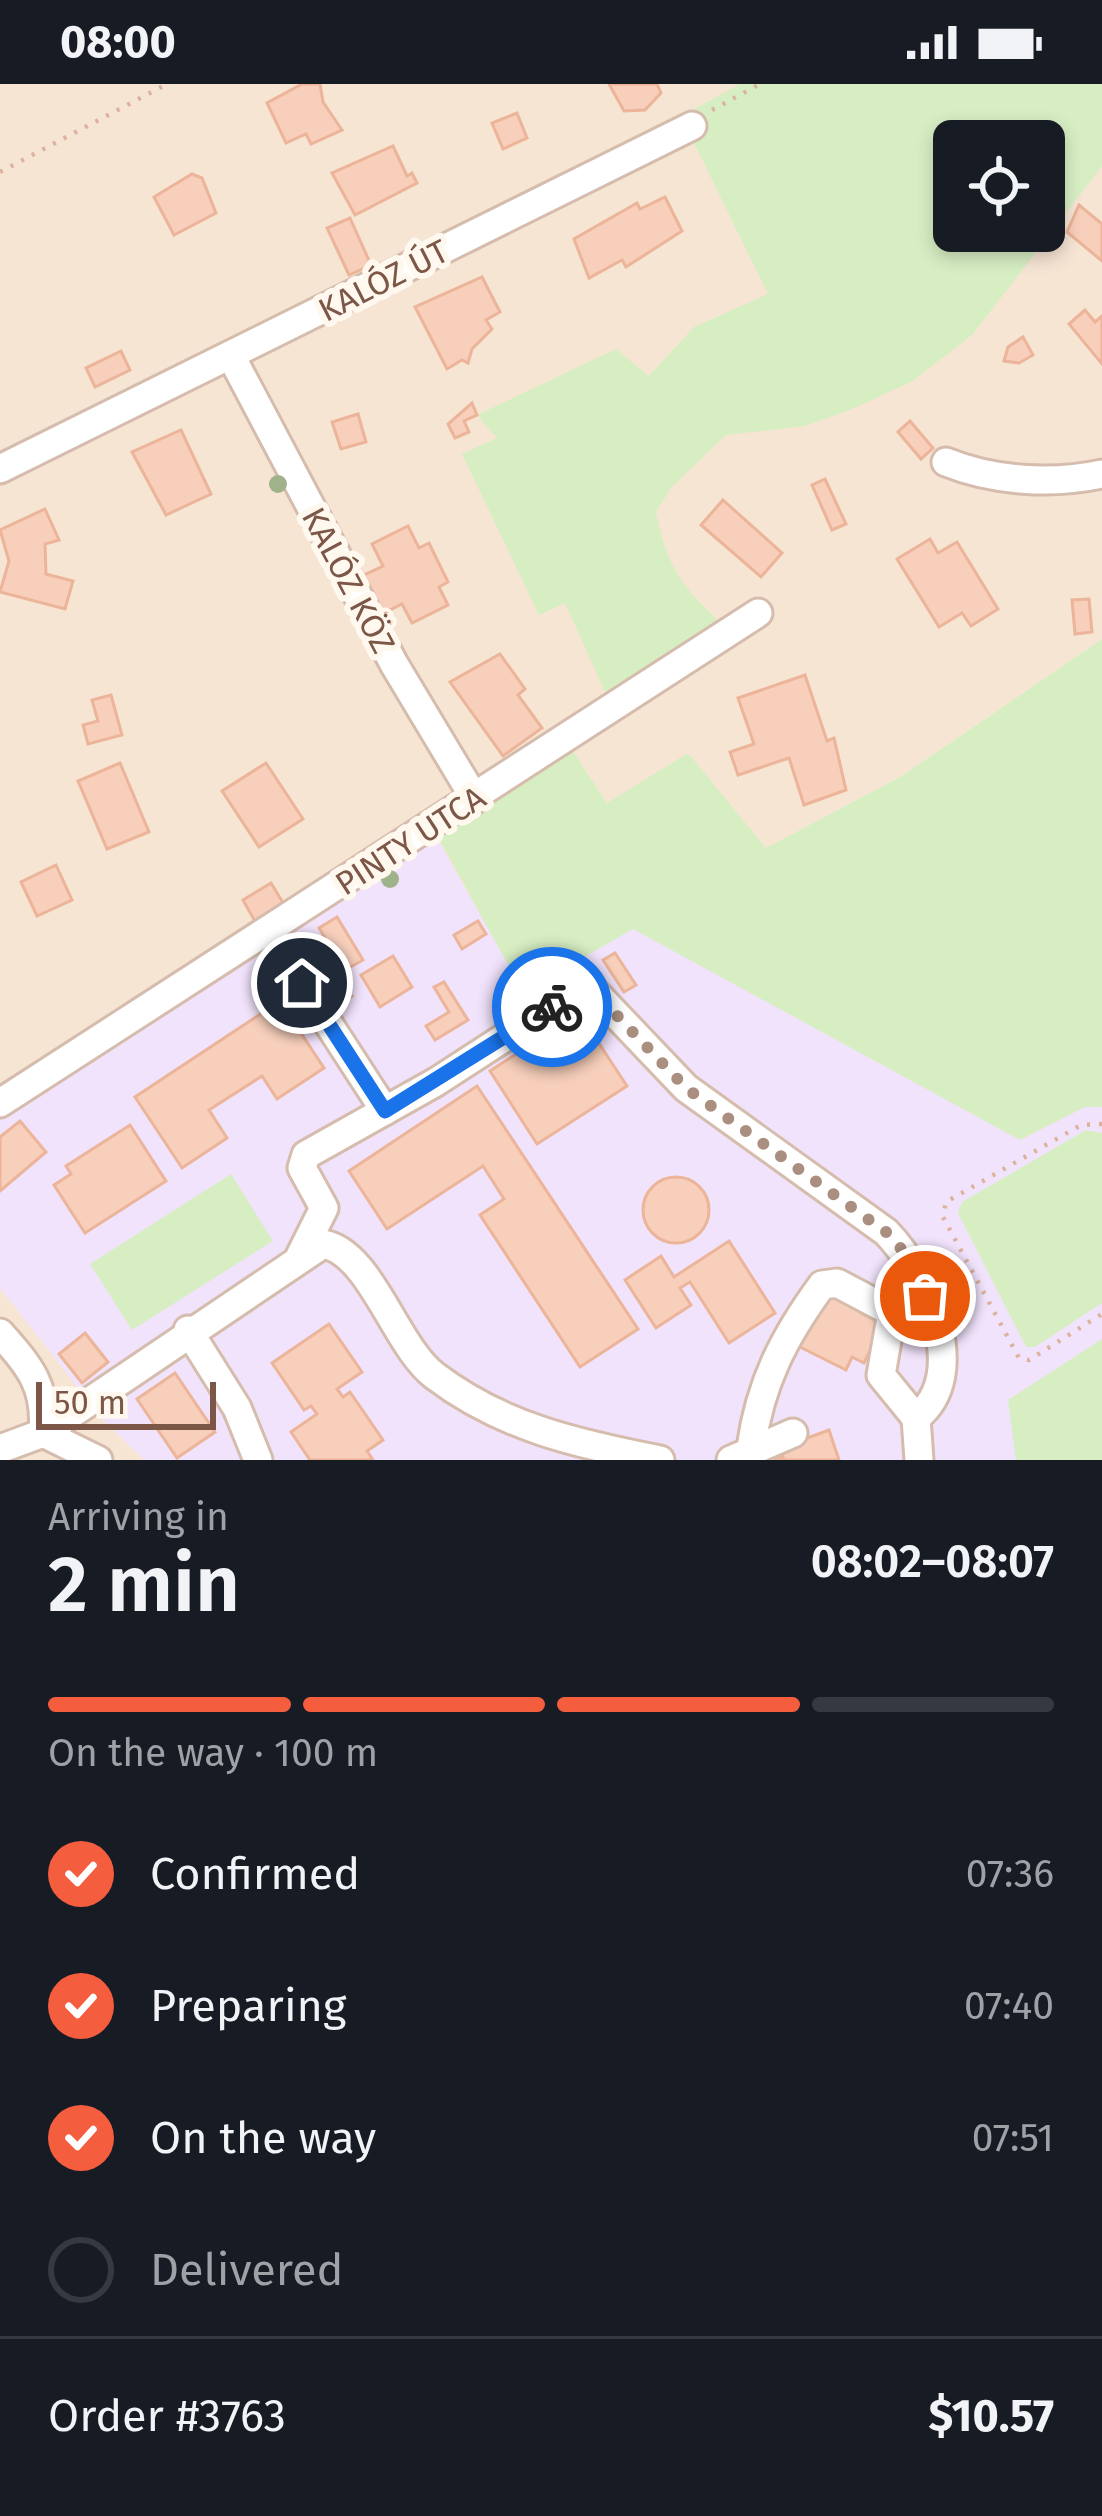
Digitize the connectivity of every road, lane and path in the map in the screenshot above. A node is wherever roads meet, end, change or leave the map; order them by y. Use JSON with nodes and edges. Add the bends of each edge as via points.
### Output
{"nodes":[{"id":1,"x":166,"y":84,"type":"edge"},
{"id":2,"x":760,"y":84,"type":"edge"},
{"id":3,"x":692,"y":126,"type":"joint"},
{"id":4,"x":0,"y":172,"type":"edge"},
{"id":5,"x":232,"y":356,"type":"junction"},
{"id":6,"x":946,"y":463,"type":"dead end"},
{"id":7,"x":0,"y":469,"type":"edge"},
{"id":8,"x":1102,"y":474,"type":"edge"},
{"id":9,"x":758,"y":613,"type":"dead end"},
{"id":10,"x":475,"y":799,"type":"junction"},
{"id":11,"x":302,"y":983,"type":"dead end"},
{"id":12,"x":0,"y":1103,"type":"edge"},
{"id":13,"x":385,"y":1111,"type":"junction"},
{"id":14,"x":1102,"y":1124,"type":"edge"},
{"id":15,"x":300,"y":1256,"type":"junction"},
{"id":16,"x":1102,"y":1314,"type":"edge"},
{"id":17,"x":188,"y":1330,"type":"junction"},
{"id":18,"x":0,"y":1333,"type":"edge"},
{"id":19,"x":916,"y":1418,"type":"junction"},
{"id":20,"x":43,"y":1433,"type":"junction"},
{"id":21,"x":793,"y":1433,"type":"dead end"},
{"id":22,"x":0,"y":1449,"type":"edge"},
{"id":23,"x":741,"y":1454,"type":"edge"},
{"id":24,"x":98,"y":1460,"type":"edge"},
{"id":25,"x":258,"y":1460,"type":"edge"},
{"id":26,"x":660,"y":1460,"type":"edge"},
{"id":27,"x":919,"y":1460,"type":"edge"}],
"edges":[{"from":1,"to":4,"type":"path"},
{"from":2,"to":3,"type":"path"},
{"from":3,"to":5,"type":"street","name":"KALÓZ ÚT"},
{"from":5,"to":7,"type":"street","name":"KALÓZ ÚT"},
{"from":5,"to":10,"type":"street","name":"KALÓZ KÖZ","via":[[394,664]]},
{"from":6,"to":8,"type":"street","via":[[977,476]]},
{"from":9,"to":10,"type":"street","name":"PINTY UTCA"},
{"from":10,"to":12,"type":"street","name":"PINTY UTCA"},
{"from":11,"to":13,"type":"street"},
{"from":13,"to":15,"type":"street","via":[[302,1161],[325,1208]]},
{"from":13,"to":19,"type":"street","via":[[587,984],[686,1088],[904,1252],[943,1355],[933,1406]]},
{"from":14,"to":16,"type":"path","via":[[1082,1125],[972,1182],[946,1202],[943,1217],[1019,1358],[1029,1360]]},
{"from":15,"to":17,"type":"street"},
{"from":15,"to":26,"type":"street","via":[[323,1244],[350,1255],[429,1371],[495,1414]]},
{"from":17,"to":20,"type":"street"},
{"from":17,"to":25,"type":"street","via":[[237,1408]]},
{"from":18,"to":20,"type":"street","via":[[38,1376]]},
{"from":19,"to":23,"type":"street","via":[[881,1375],[892,1312],[837,1283],[822,1285],[776,1357]]},
{"from":19,"to":27,"type":"street"},
{"from":20,"to":22,"type":"street"},
{"from":20,"to":24,"type":"street"},
{"from":21,"to":23,"type":"street"}]}
